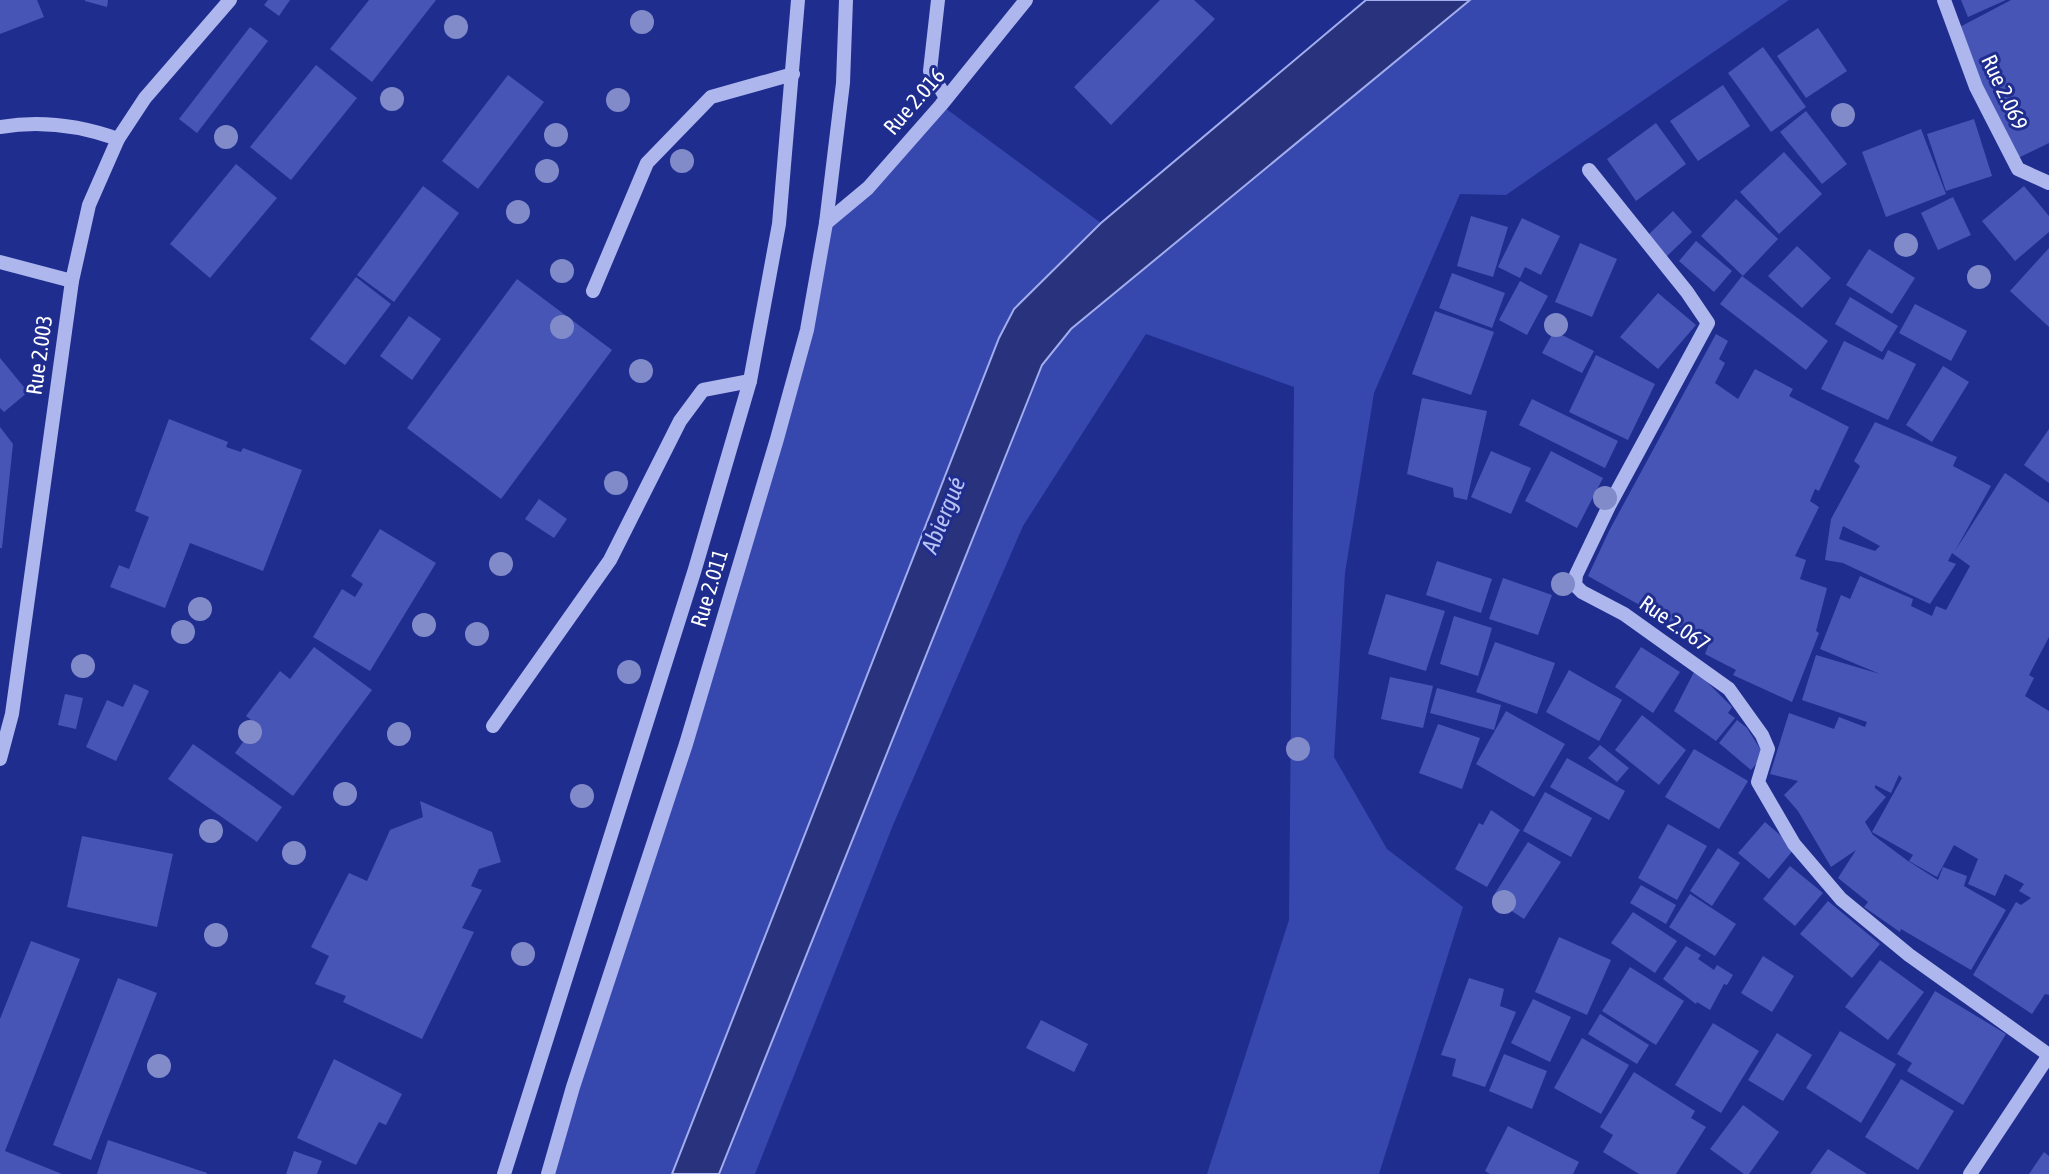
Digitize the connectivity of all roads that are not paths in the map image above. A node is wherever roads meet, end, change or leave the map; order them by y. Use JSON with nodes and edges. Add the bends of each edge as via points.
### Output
{"nodes":[{"id":1,"x":230,"y":0,"type":"edge"},
{"id":2,"x":798,"y":0,"type":"edge"},
{"id":3,"x":846,"y":0,"type":"edge"},
{"id":4,"x":938,"y":0,"type":"edge"},
{"id":5,"x":1026,"y":0,"type":"edge"},
{"id":6,"x":1944,"y":0,"type":"edge"},
{"id":7,"x":793,"y":74,"type":"junction"},
{"id":8,"x":946,"y":98,"type":"junction"},
{"id":9,"x":0,"y":127,"type":"edge"},
{"id":10,"x":118,"y":139,"type":"junction"},
{"id":11,"x":1589,"y":170,"type":"dead end"},
{"id":12,"x":2049,"y":183,"type":"edge"},
{"id":13,"x":826,"y":223,"type":"junction"},
{"id":14,"x":0,"y":262,"type":"edge"},
{"id":15,"x":72,"y":281,"type":"junction"},
{"id":16,"x":593,"y":291,"type":"dead end"},
{"id":17,"x":750,"y":381,"type":"junction"},
{"id":18,"x":493,"y":726,"type":"dead end"},
{"id":19,"x":0,"y":759,"type":"edge"},
{"id":20,"x":2049,"y":1055,"type":"edge"},
{"id":21,"x":504,"y":1174,"type":"edge"},
{"id":22,"x":548,"y":1174,"type":"edge"},
{"id":23,"x":1970,"y":1174,"type":"edge"}],
"edges":[{"from":1,"to":10,"type":"street","name":"Rue 2.003","via":[[145,98]]},
{"from":2,"to":7,"type":"street","name":"Rue 2.011"},
{"from":3,"to":13,"type":"street","name":"Rue 2.011","via":[[843,83]]},
{"from":4,"to":8,"type":"street","via":[[930,71]]},
{"from":5,"to":8,"type":"street","name":"Rue 2.016"},
{"from":6,"to":12,"type":"street","name":"Rue 2.069","via":[[1976,87],[2018,169]]},
{"from":7,"to":16,"type":"street","via":[[711,97],[647,163]]},
{"from":7,"to":17,"type":"street","name":"Rue 2.011","via":[[779,224]]},
{"from":8,"to":13,"type":"street","name":"Rue 2.016","via":[[868,188]]},
{"from":9,"to":10,"type":"street","via":[[58,123]]},
{"from":10,"to":15,"type":"street","name":"Rue 2.003","via":[[89,205]]},
{"from":11,"to":20,"type":"street","name":"Rue 2.067","via":[[1708,323],[1609,506],[1575,585],[1729,689],[1768,749],[1758,782],[1794,844],[1841,899]]},
{"from":13,"to":22,"type":"street","name":"Rue 2.011","via":[[807,330],[777,439]]},
{"from":14,"to":15,"type":"street"},
{"from":15,"to":19,"type":"street","name":"Rue 2.003","via":[[12,714]]},
{"from":17,"to":18,"type":"street","via":[[703,390],[680,421],[610,560]]},
{"from":17,"to":21,"type":"street","name":"Rue 2.011"},
{"from":20,"to":23,"type":"street"}]}
